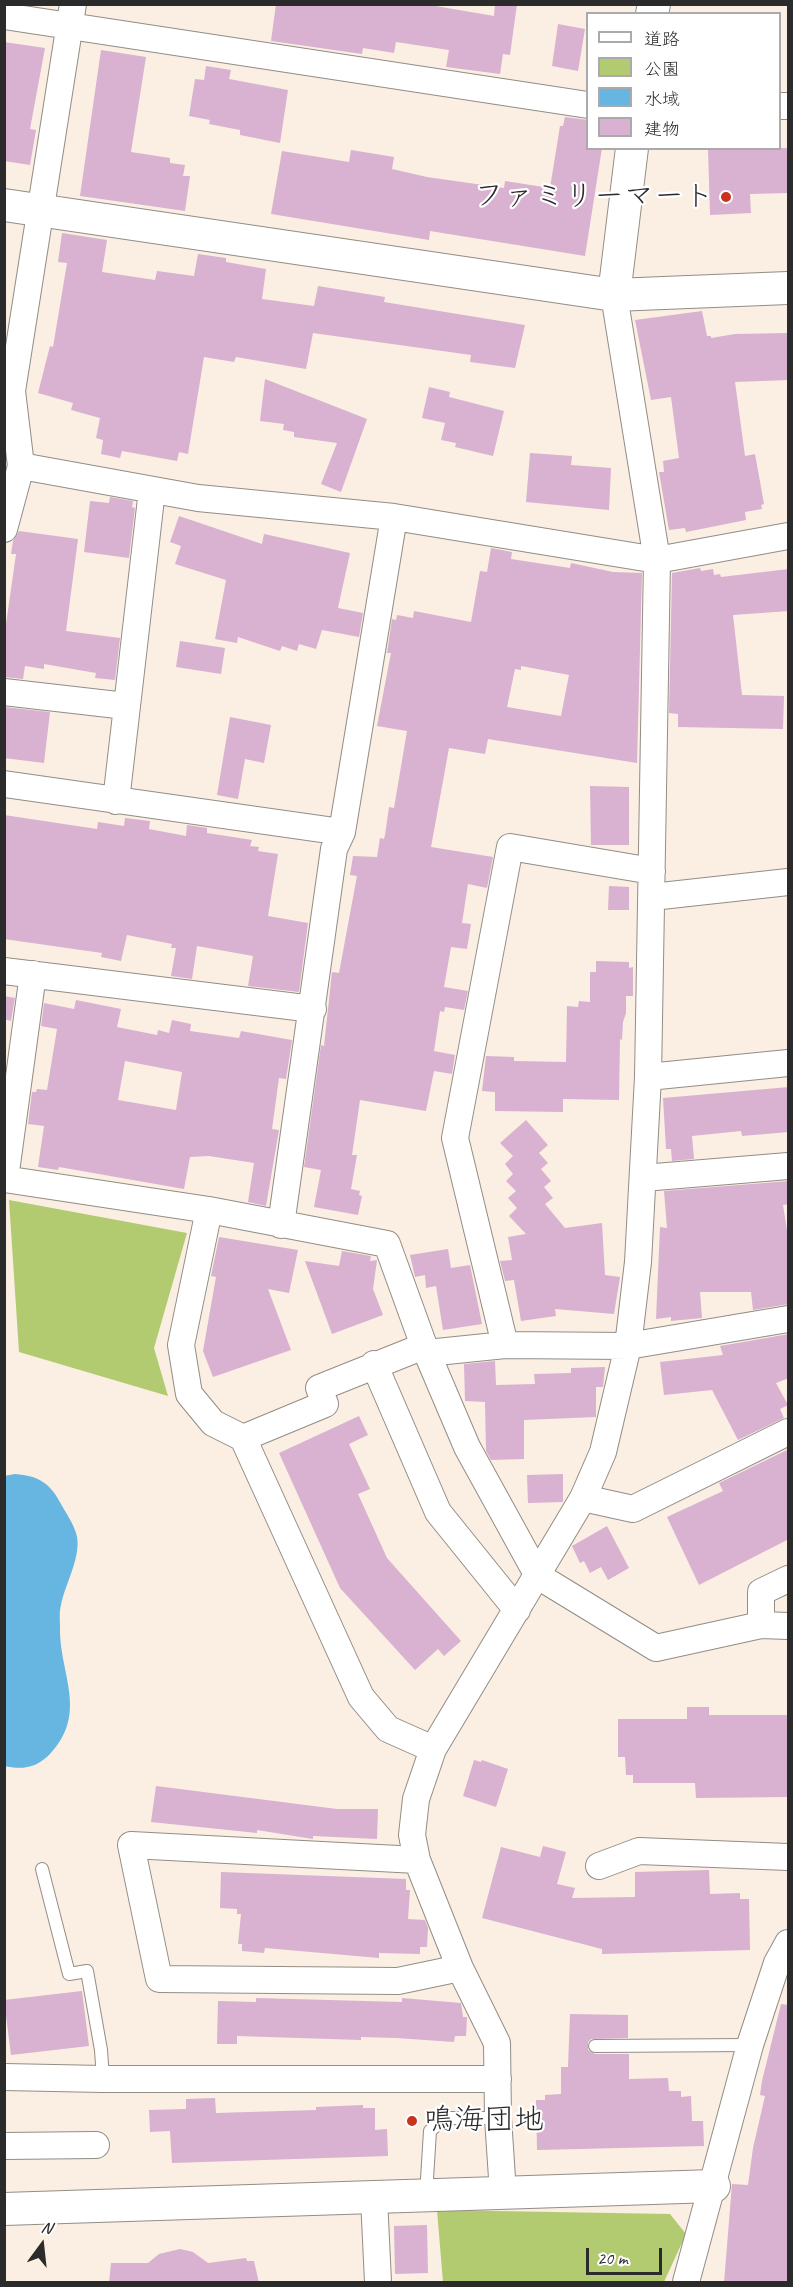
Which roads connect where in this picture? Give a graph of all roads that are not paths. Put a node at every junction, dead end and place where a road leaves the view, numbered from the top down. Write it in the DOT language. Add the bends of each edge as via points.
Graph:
graph roads {
  1 [pos="71,15"];
  2 [pos="4,16"];
  3 [pos="586,105"];
  4 [pos="632,150"];
  5 [pos="4,205"];
  6 [pos="41,211"];
  7 [pos="789,288"];
  8 [pos="614,295"];
  9 [pos="8,391"];
  10 [pos="21,466"];
  11 [pos="152,490"];
  12 [pos="394,517"];
  13 [pos="4,530"];
  14 [pos="789,536"];
  15 [pos="657,560"];
  16 [pos="4,692"];
  17 [pos="126,706"];
  18 [pos="4,784"];
  19 [pos="116,801"];
  20 [pos="342,831"];
  21 [pos="652,871"];
  22 [pos="789,882"];
  23 [pos="652,897"];
  24 [pos="4,971"];
  25 [pos="33,974"];
  26 [pos="313,1009"];
  27 [pos="789,1063"];
  28 [pos="648,1077"];
  29 [pos="789,1166"];
  30 [pos="643,1178"];
  31 [pos="5,1179"];
  32 [pos="209,1210"];
  33 [pos="281,1225"];
  34 [pos="789,1319"];
  35 [pos="505,1345"];
  36 [pos="628,1346"];
  37 [pos="426,1349"];
  38 [pos="374,1364"];
  39 [pos="789,1432"];
  40 [pos="243,1438"];
  41 [pos="583,1498"];
  42 [pos="537,1576"];
  43 [pos="789,1578"];
  44 [pos="517,1610"];
  45 [pos="761,1625"];
  46 [pos="789,1626"];
  47 [pos="433,1749"];
  48 [pos="789,1857"];
  49 [pos="417,1860"];
  50 [pos="599,1866"];
  51 [pos="42,1869"];
  52 [pos="789,1943"];
  53 [pos="460,1968"];
  54 [pos="750,2045"];
  55 [pos="595,2046"];
  56 [pos="4,2077"];
  57 [pos="103,2079"];
  58 [pos="498,2079"];
  59 [pos="498,2118"];
  60 [pos="96,2145"];
  61 [pos="4,2146"];
  62 [pos="714,2186"];
  63 [pos="503,2193"];
  64 [pos="426,2196"];
  65 [pos="374,2198"];
  66 [pos="4,2209"];
  67 [pos="378,2283"];
  68 [pos="686,2283"];
  1 -- 2 [label="street"];
  1 -- 3 [label="street"];
  1 -- 6 [label="street"];
  4 -- 8 [label="street"];
  5 -- 6 [label="street"];
  6 -- 8 [label="street"];
  6 -- 9 [label="street"];
  7 -- 8 [label="street"];
  8 -- 15 [label="street"];
  9 -- 10 [label="street"];
  10 -- 11 [label="street"];
  10 -- 13 [label="street"];
  11 -- 12 [label="street"];
  11 -- 17 [label="street"];
  12 -- 15 [label="street"];
  12 -- 20 [label="street"];
  14 -- 15 [label="street"];
  15 -- 21 [label="street"];
  16 -- 17 [label="street"];
  17 -- 19 [label="street"];
  18 -- 19 [label="street"];
  19 -- 20 [label="street"];
  20 -- 26 [label="street" via="334,849"];
  21 -- 23 [label="street"];
  21 -- 35 [label="street" via="510,847 455,1138"];
  22 -- 23 [label="street"];
  23 -- 28 [label="street"];
  24 -- 25 [label="street"];
  25 -- 26 [label="street"];
  25 -- 31 [label="street"];
  26 -- 33 [label="street"];
  27 -- 28 [label="street"];
  28 -- 30 [label="street"];
  29 -- 30 [label="street"];
  30 -- 36 [label="street"];
  31 -- 32 [label="street"];
  32 -- 33 [label="street"];
  32 -- 40 [label="street" via="182,1345 189,1394 213,1423"];
  33 -- 37 [label="street" via="387,1244"];
  34 -- 36 [label="street"];
  35 -- 36 [label="street"];
  35 -- 37 [label="street"];
  36 -- 41 [label="street" via="603,1452"];
  37 -- 38 [label="street"];
  37 -- 42 [label="street" via="467,1448"];
  38 -- 40 [label="street" via="319,1388 325,1404"];
  38 -- 44 [label="street" via="438,1512"];
  39 -- 41 [label="street" via="633,1509"];
  40 -- 47 [label="street" via="361,1697 388,1729"];
  41 -- 42 [label="street"];
  42 -- 44 [label="street"];
  42 -- 45 [label="street" via="656,1648"];
  43 -- 45 [label="street" via="761,1592"];
  44 -- 47 [label="street"];
  45 -- 46 [label="street"];
  47 -- 49 [label="street" via="416,1799 412,1835"];
  48 -- 50 [label="street" via="639,1851"];
  49 -- 53 [label="street"];
  49 -- 53 [label="street" via="131,1845 159,1979 398,1981"];
  51 -- 57 [label="lane" via="69,1974 87,1971"];
  52 -- 54 [label="street" via="777,1963"];
  53 -- 58 [label="street" via="497,2043"];
  54 -- 55 [label="lane"];
  54 -- 62 [label="street"];
  56 -- 57 [label="street"];
  57 -- 58 [label="street"];
  58 -- 59 [label="street"];
  59 -- 63 [label="street"];
  59 -- 64 [label="lane" via="444,2118 430,2131"];
  60 -- 61 [label="street"];
  62 -- 63 [label="street"];
  62 -- 68 [label="street"];
  63 -- 64 [label="street"];
  64 -- 65 [label="street"];
  65 -- 66 [label="street"];
  65 -- 67 [label="street"];
}
